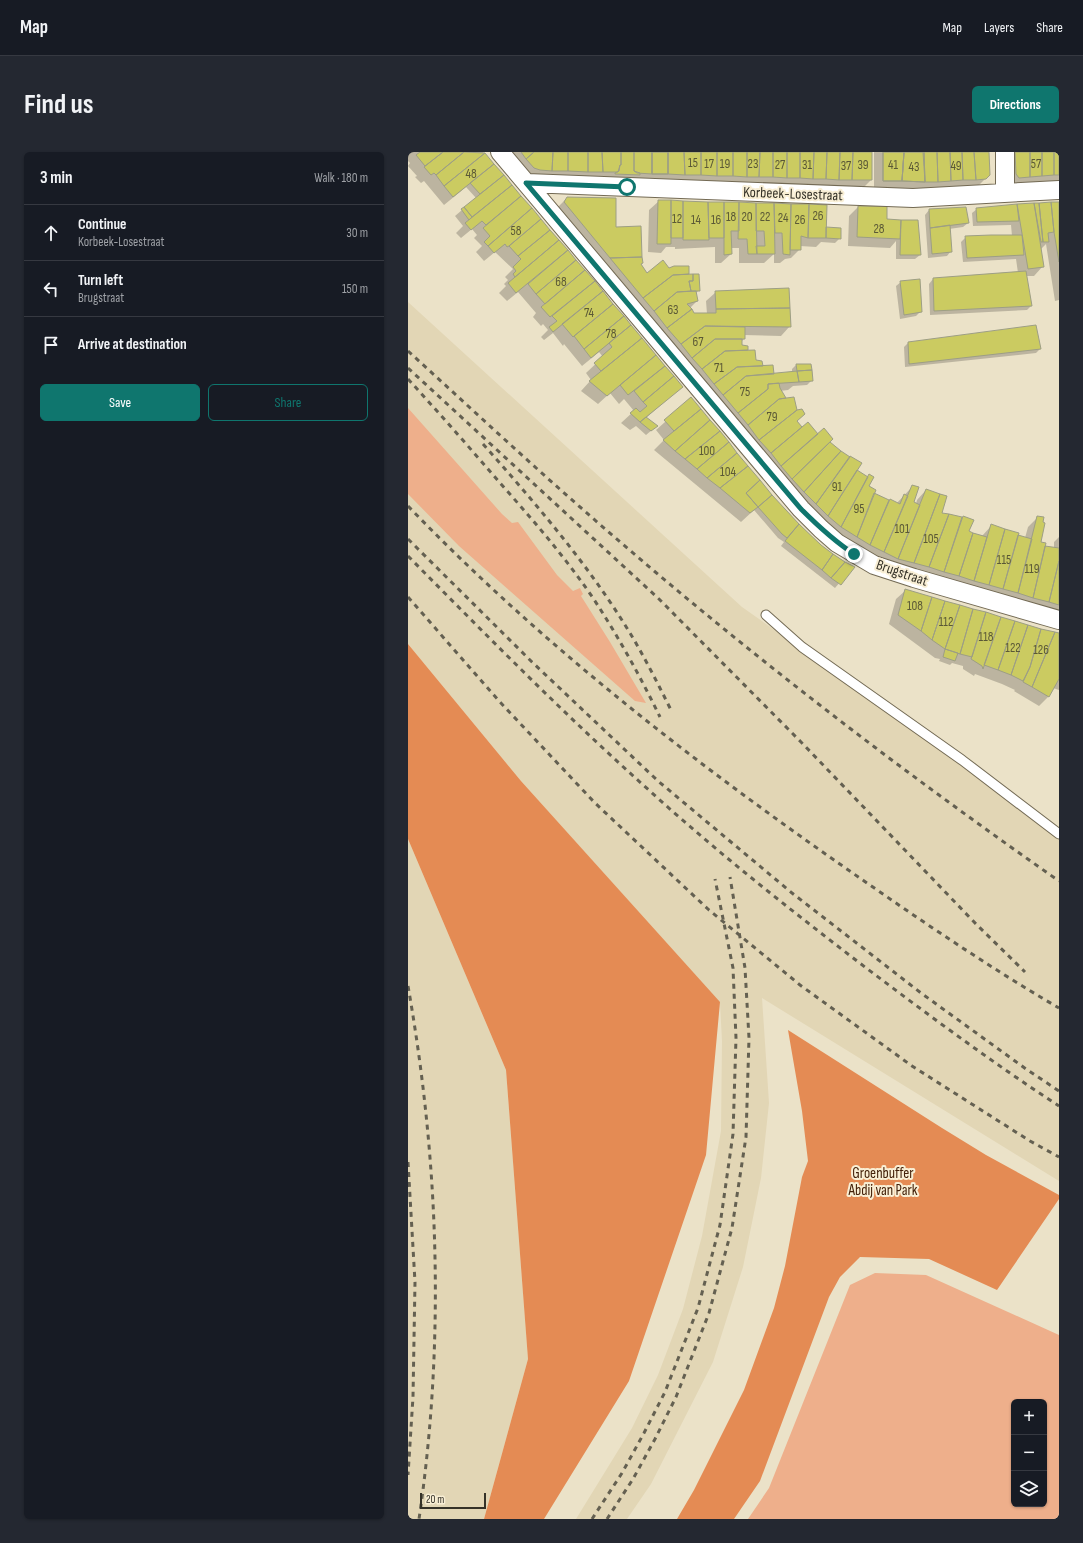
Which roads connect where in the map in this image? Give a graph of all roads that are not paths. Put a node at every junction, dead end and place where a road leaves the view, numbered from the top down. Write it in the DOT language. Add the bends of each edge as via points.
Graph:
graph roads {
  1 [pos="500,152"];
  2 [pos="1005,152"];
  3 [pos="526,183"];
  4 [pos="1059,190"];
  5 [pos="1006,193"];
  6 [pos="766,616"];
  7 [pos="1059,620"];
  8 [pos="1059,834"];
  1 -- 3 [label="street, Brugstraat"];
  2 -- 5 [label="street"];
  3 -- 5 [label="street, Korbeek-Losestraat" via="627,181 913,198"];
  3 -- 7 [label="street, Brugstraat" via="801,509 837,543 874,565"];
  4 -- 5 [label="street, Korbeek-Losestraat"];
  6 -- 8 [label="lane" via="802,647 962,760"];
}
